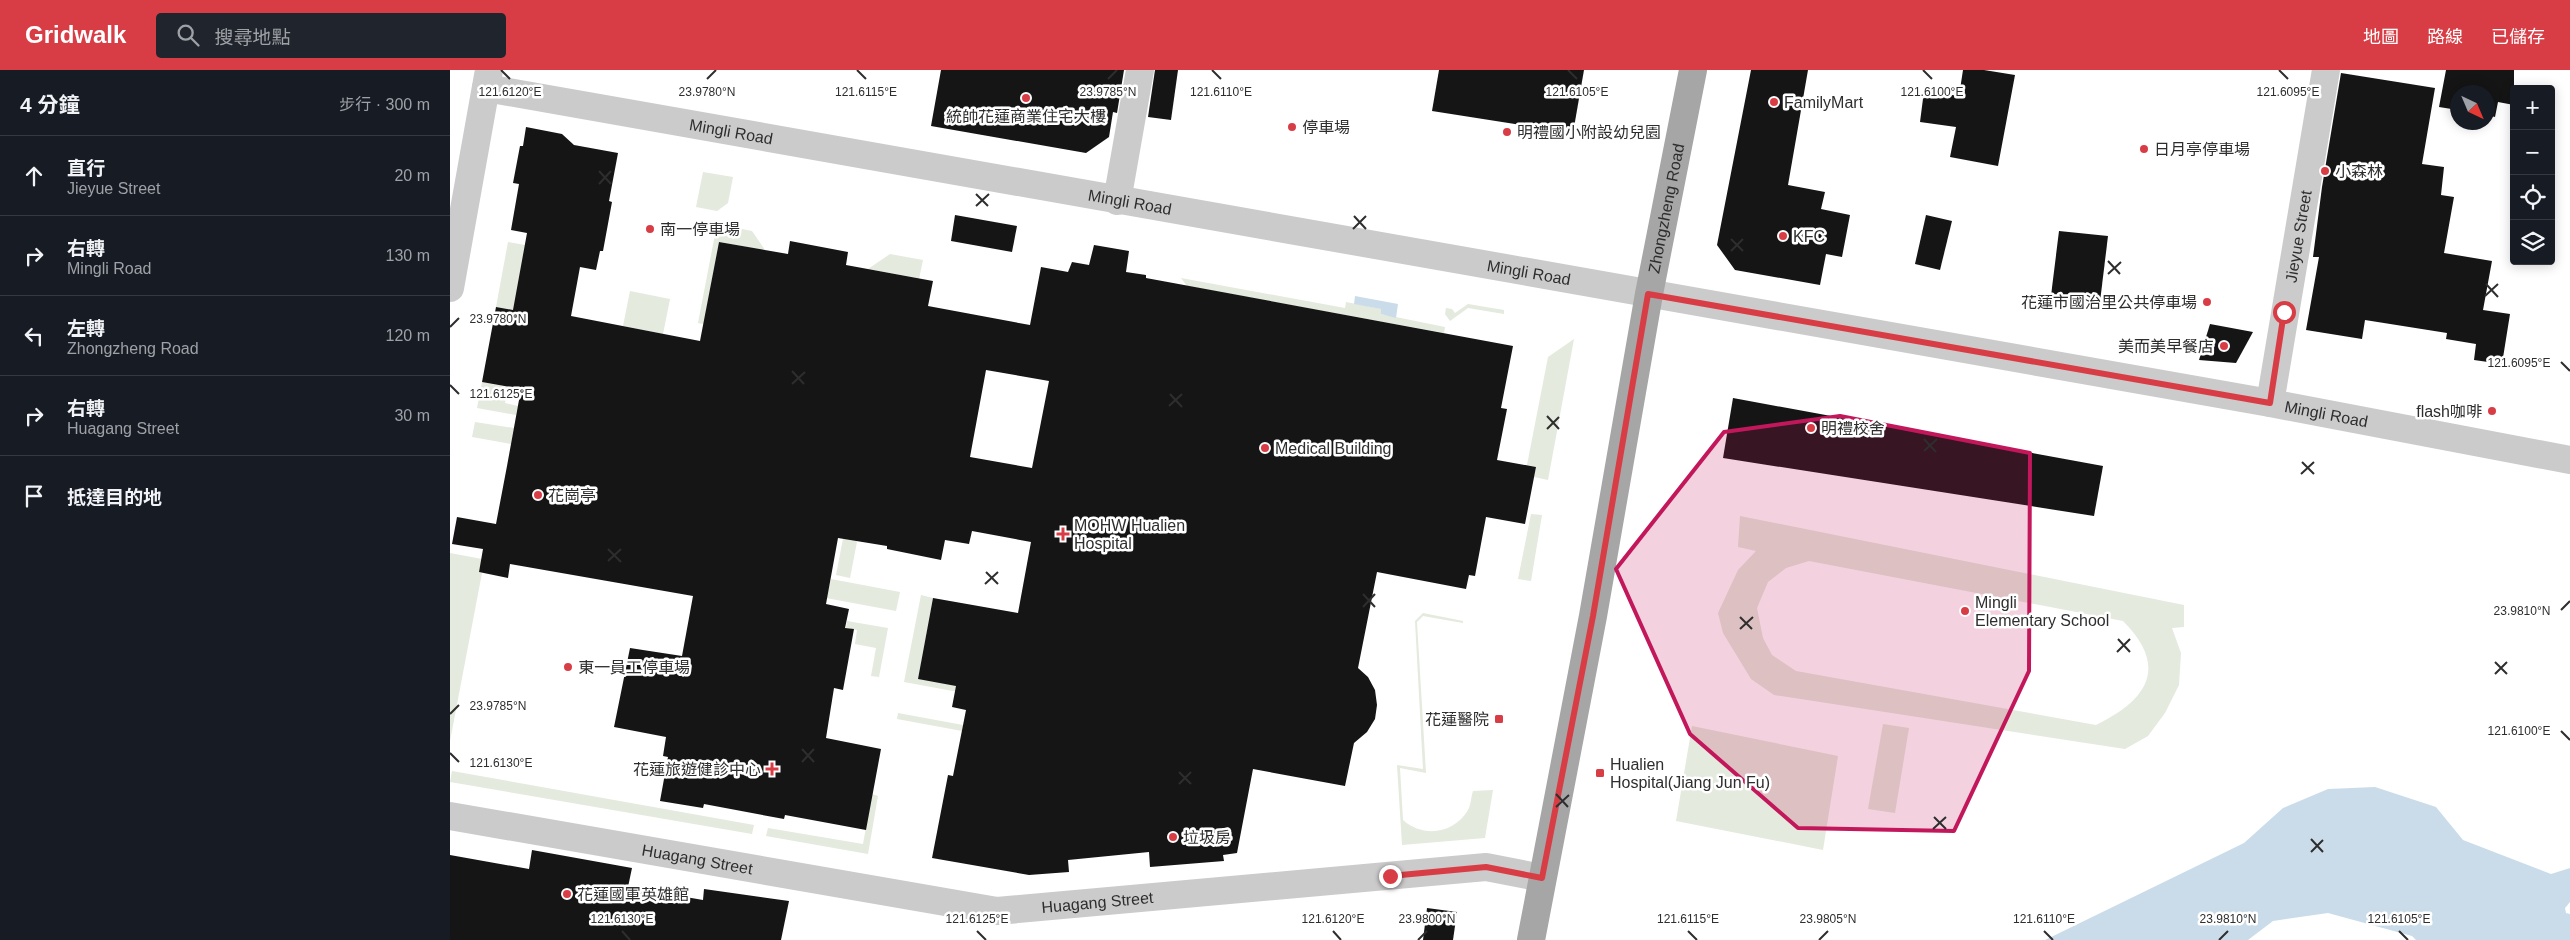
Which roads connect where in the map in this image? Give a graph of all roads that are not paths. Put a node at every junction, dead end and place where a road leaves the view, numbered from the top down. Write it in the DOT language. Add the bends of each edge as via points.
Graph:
graph roads {
  1 [pos="1140,70"];
  2 [pos="1693,70"];
  3 [pos="2326,70"];
  4 [pos="484,76"];
  5 [pos="1117,200"];
  6 [pos="450,288"];
  7 [pos="1648,294"];
  8 [pos="2270,403"];
  9 [pos="2570,460"];
  10 [pos="450,816"];
  11 [pos="1542,878"];
  12 [pos="1530,940"];
  1 -- 5 [label="street"];
  2 -- 7 [label="main road, Zhongzheng Road"];
  3 -- 8 [label="street, Jieyue Street"];
  4 -- 5 [label="street, Mingli Road"];
  4 -- 6 [label="street"];
  5 -- 7 [label="street, Mingli Road"];
  7 -- 8 [label="street, Mingli Road"];
  7 -- 11 [label="main road, Zhongzheng Road" via="1593,616"];
  8 -- 9 [label="street, Mingli Road"];
  10 -- 11 [label="street, Huagang Street" via="997,911 1486,867"];
  11 -- 12 [label="main road, Zhongzheng Road"];
}
